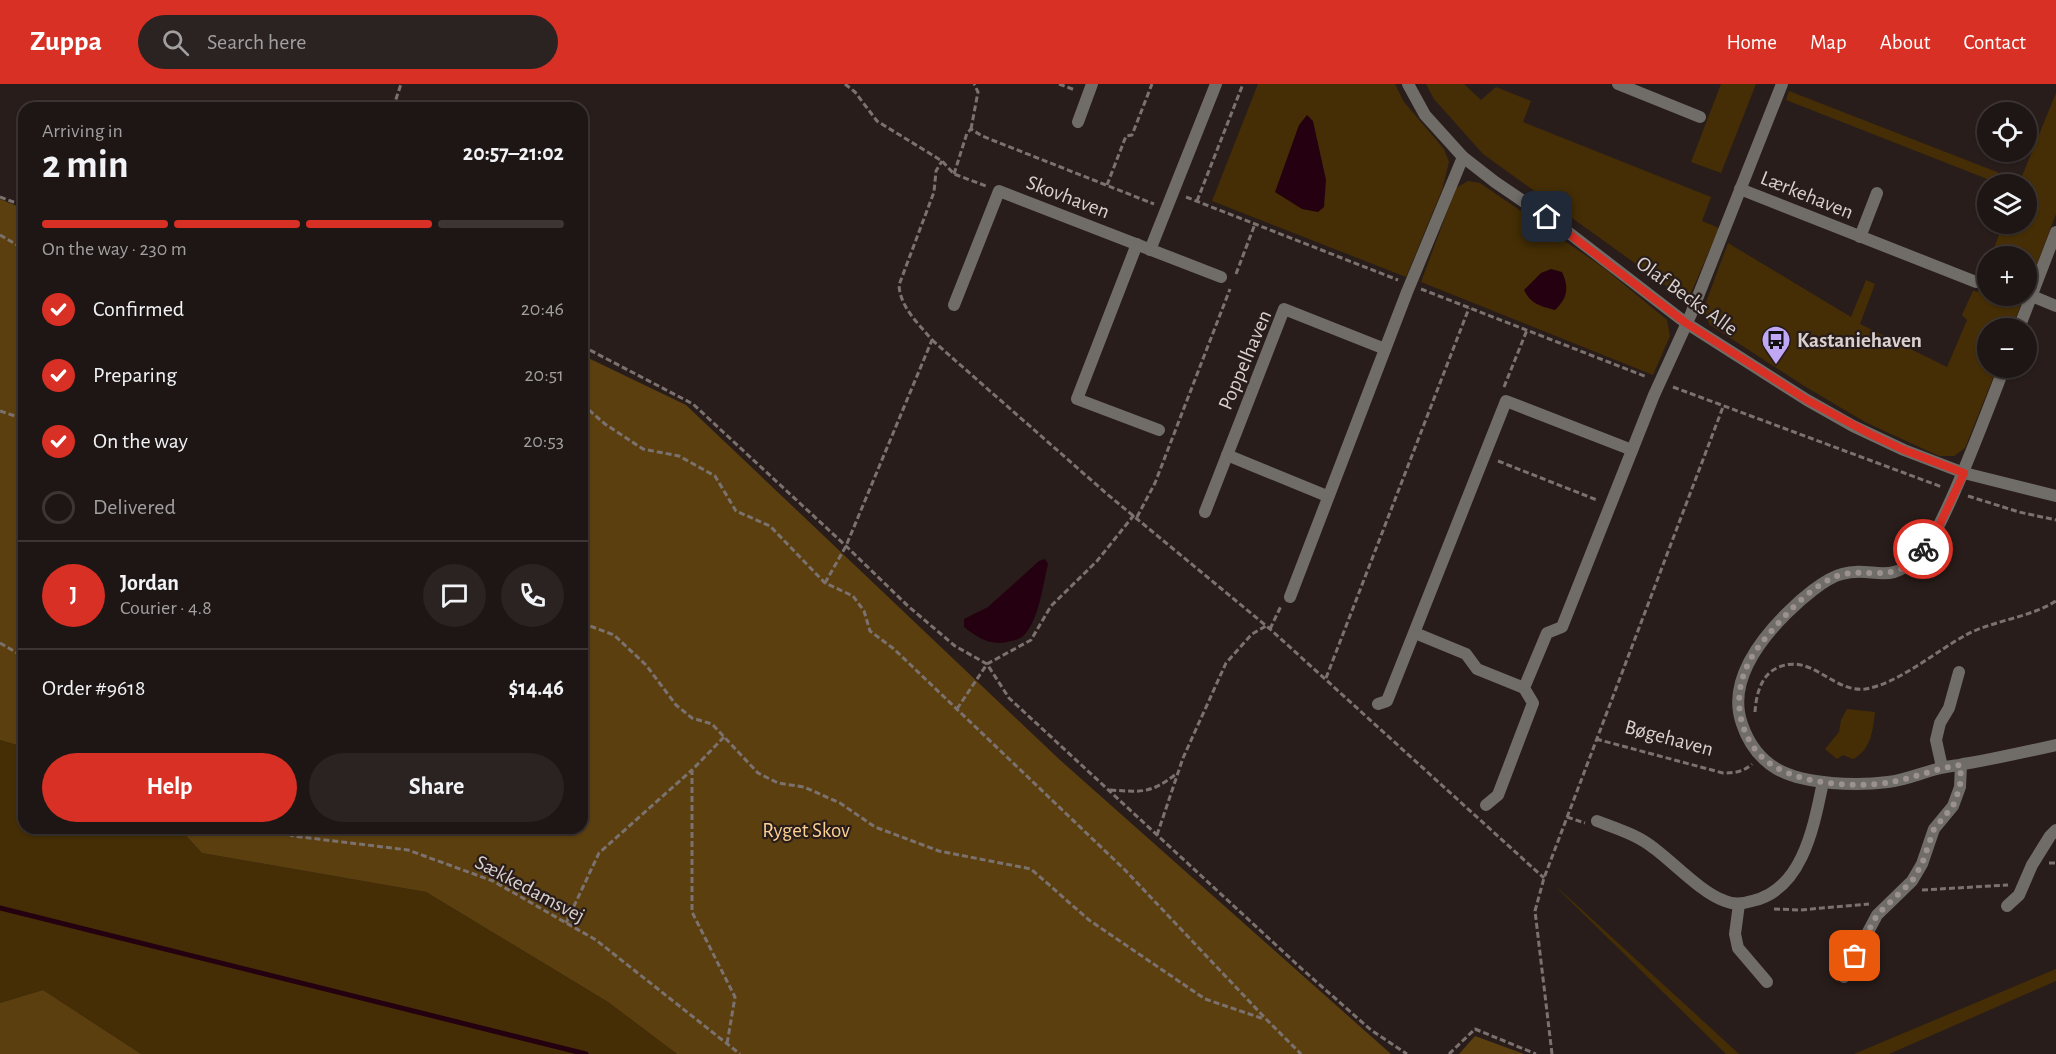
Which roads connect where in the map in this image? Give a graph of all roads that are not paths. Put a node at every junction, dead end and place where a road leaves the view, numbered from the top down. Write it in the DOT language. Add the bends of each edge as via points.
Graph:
graph roads {
  1 [pos="1092,84"];
  2 [pos="1216,84"];
  3 [pos="1408,84"];
  4 [pos="1618,84"];
  5 [pos="1782,84"];
  6 [pos="1700,117"];
  7 [pos="1078,122"];
  8 [pos="1463,157"];
  9 [pos="1740,189"];
  10 [pos="1877,194"];
  11 [pos="2056,232"];
  12 [pos="1860,237"];
  13 [pos="1137,244"];
  14 [pos="1150,250"];
  15 [pos="1228,277"];
  16 [pos="1976,282"];
  17 [pos="2037,283"];
  18 [pos="2037,298"];
  19 [pos="954,305"];
  20 [pos="2056,306"];
  21 [pos="1686,323"];
  22 [pos="1385,349"];
  23 [pos="2000,378"];
  24 [pos="1159,430"];
  25 [pos="1632,450"];
  26 [pos="1227,455"];
  27 [pos="1964,473"];
  28 [pos="1327,496"];
  29 [pos="2056,496"];
  30 [pos="1205,512"];
  31 [pos="1290,597"];
  32 [pos="1414,633"];
  33 [pos="1959,672"];
  34 [pos="1524,688"];
  35 [pos="1378,704"];
  36 [pos="2056,745"];
  37 [pos="1961,765"];
  38 [pos="1942,767"];
  39 [pos="1823,782"];
  40 [pos="1486,805"];
  41 [pos="1597,821"];
  42 [pos="2056,830"];
  43 [pos="1739,904"];
  44 [pos="2007,906"];
  45 [pos="1844,977"];
  46 [pos="1767,982"];
  1 -- 7 [label="street"];
  2 -- 14 [label="street"];
  3 -- 8 [label="street, Olaf Becks Alle" via="1425,114"];
  4 -- 6 [label="street"];
  5 -- 9 [label="street, Lærkehaven"];
  8 -- 21 [label="street, Olaf Becks Alle"];
  8 -- 22 [label="street"];
  9 -- 12 [label="street, Lærkehaven"];
  9 -- 21 [label="street, Lærkehaven"];
  10 -- 12 [label="street, Lærkehaven"];
  11 -- 17 [label="street"];
  12 -- 16 [label="street, Lærkehaven"];
  13 -- 14 [label="street, Skovhaven"];
  13 -- 19 [label="street, Skovhaven" via="999,191"];
  13 -- 24 [label="street" via="1077,399"];
  14 -- 15 [label="street, Skovhaven"];
  18 -- 20 [label="street"];
  21 -- 25 [label="street"];
  21 -- 27 [label="street, Olaf Becks Alle" via="1853,426"];
  22 -- 26 [label="street, Poppelhaven" via="1284,309"];
  22 -- 28 [label="street"];
  23 -- 27 [label="street, Bøgehaven"];
  25 -- 32 [label="street" via="1506,401"];
  25 -- 34 [label="street" via="1562,627 1547,633"];
  26 -- 28 [label="street"];
  26 -- 30 [label="street, Poppelhaven"];
  27 -- 29 [label="street, Olaf Becks Alle"];
  27 -- 39 [label="street, Bøgehaven" via="1939,526 1920,555 1896,572 1842,574 1825,582 1788,612 1755,652 1743,675 1738,698 1748,740 1761,757 1778,769"];
  28 -- 31 [label="street"];
  32 -- 34 [label="street" via="1466,654 1478,669"];
  32 -- 35 [label="street" via="1387,701"];
  33 -- 38 [label="street" via="1936,740"];
  34 -- 40 [label="street" via="1533,703 1498,795"];
  36 -- 37 [label="street, Bøgehaven"];
  37 -- 38 [label="street, Bøgehaven"];
  37 -- 45 [label="street" via="1960,787 1953,806 1934,829 1922,864 1912,881 1877,915"];
  38 -- 39 [label="street, Bøgehaven" via="1891,782"];
  39 -- 43 [label="street" via="1813,828 1798,864 1782,885 1763,899"];
  41 -- 43 [label="street" via="1632,834 1697,884 1724,901"];
  42 -- 44 [label="street" via="2019,894"];
  43 -- 46 [label="street" via="1735,934 1738,948"];
}
